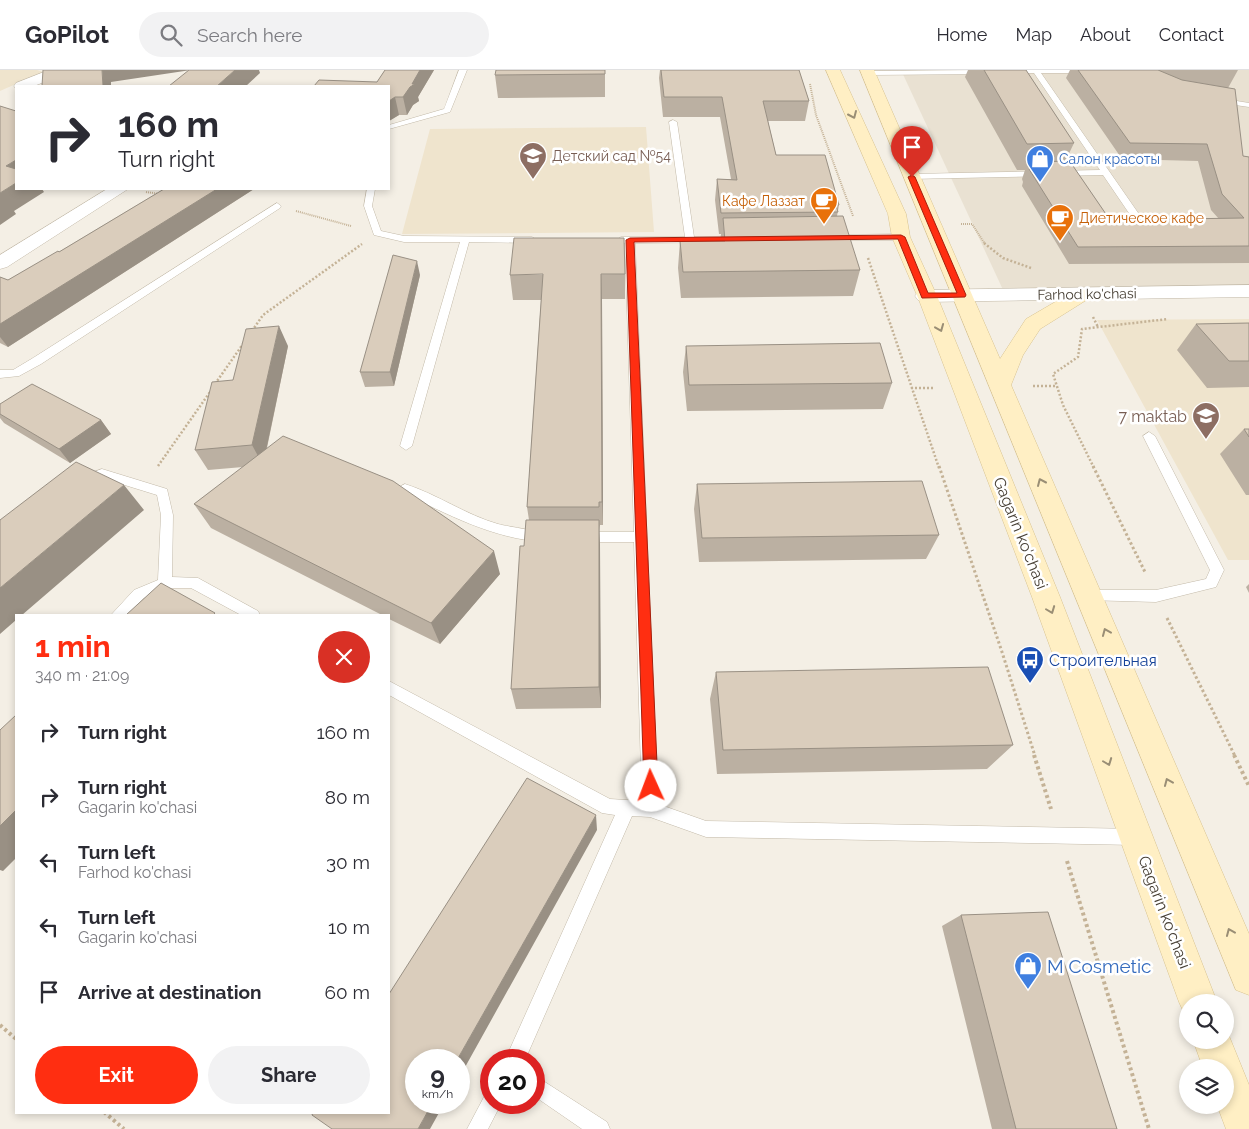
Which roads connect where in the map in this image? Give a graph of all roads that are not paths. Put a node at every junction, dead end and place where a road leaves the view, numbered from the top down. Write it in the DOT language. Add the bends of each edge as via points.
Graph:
graph roads {
  1 [pos="62,70"];
  2 [pos="463,70"];
  3 [pos="833,70"];
  4 [pos="1036,70"];
  5 [pos="1098,71"];
  6 [pos="868,72"];
  7 [pos="25,85"];
  8 [pos="1210,98"];
  9 [pos="1249,105"];
  10 [pos="673,122"];
  11 [pos="390,126"];
  12 [pos="1106,172"];
  13 [pos="912,177"];
  14 [pos="117,190"];
  15 [pos="371,190"];
  16 [pos="277,206"];
  17 [pos="1138,220"];
  18 [pos="901,237"];
  19 [pos="823,238"];
  20 [pos="690,239"];
  21 [pos="747,239"];
  22 [pos="465,240"];
  23 [pos="542,240"];
  24 [pos="610,240"];
  25 [pos="630,240"];
  26 [pos="0,264"];
  27 [pos="1249,290"];
  28 [pos="962,295"];
  29 [pos="1081,295"];
  30 [pos="924,296"];
  31 [pos="0,374"];
  32 [pos="999,387"];
  33 [pos="1149,436"];
  34 [pos="406,446"];
  35 [pos="72,485"];
  36 [pos="405,489"];
  37 [pos="554,537"];
  38 [pos="573,537"];
  39 [pos="642,537"];
  40 [pos="165,583"];
  41 [pos="1091,596"];
  42 [pos="119,614"];
  43 [pos="251,614"];
  44 [pos="390,689"];
  45 [pos="627,808"];
  46 [pos="650,809"];
  47 [pos="1136,837"];
  48 [pos="1247,966"];
  49 [pos="1195,994"];
  50 [pos="520,1049"];
  51 [pos="545,1092"];
  52 [pos="1234,1098"];
  53 [pos="485,1114"];
  54 [pos="477,1129"];
  55 [pos="600,1129"];
  56 [pos="1246,1129"];
  1 -- 7 [label="street"];
  2 -- 11 [label="lane" via="447,110"];
  3 -- 18 [label="main road, Gagarin ko'chasi, one-way" via="897,214"];
  4 -- 5 [label="lane"];
  4 -- 6 [label="lane"];
  4 -- 12 [label="lane"];
  6 -- 13 [label="main road"];
  8 -- 9 [label="lane"];
  10 -- 20 [label="lane"];
  12 -- 13 [label="lane"];
  12 -- 17 [label="lane"];
  13 -- 28 [label="main road"];
  14 -- 26 [label="street"];
  15 -- 22 [label="lane" via="368,206 376,233 404,239"];
  16 -- 31 [label="lane" via="38,361 15,373"];
  18 -- 19 [label="lane"];
  18 -- 30 [label="main road, Gagarin ko'chasi"];
  20 -- 21 [label="lane"];
  20 -- 25 [label="lane"];
  22 -- 23 [label="lane"];
  22 -- 34 [label="lane"];
  24 -- 25 [label="lane"];
  25 -- 39 [label="lane"];
  27 -- 29 [label="street, Farhod ko'chasi"];
  28 -- 29 [label="street, Farhod ko'chasi"];
  28 -- 30 [label="street, Farhod ko'chasi"];
  28 -- 32 [label="main road"];
  29 -- 32 [label="main road" via="1033,324 1012,355"];
  30 -- 47 [label="main road, Gagarin ko'chasi, one-way" via="929,301 1046,597"];
  41 -- 32 [label="main road, one-way"];
  33 -- 41 [label="lane" via="1217,570 1211,584 1156,596"];
  35 -- 40 [label="lane" via="102,473 163,492 167,515"];
  36 -- 37 [label="lane" via="498,530 524,537"];
  38 -- 39 [label="lane"];
  39 -- 46 [label="lane"];
  40 -- 42 [label="lane" via="139,594"];
  40 -- 43 [label="lane" via="193,582"];
  48 -- 41 [label="main road, one-way"];
  44 -- 45 [label="lane" via="608,807"];
  45 -- 46 [label="lane"];
  45 -- 50 [label="lane"];
  46 -- 47 [label="lane" via="706,829"];
  47 -- 49 [label="main road, Gagarin ko'chasi"];
  51 -- 55 [label="lane"];
  52 -- 56 [label="main road"];
  53 -- 54 [label="lane"];
}
